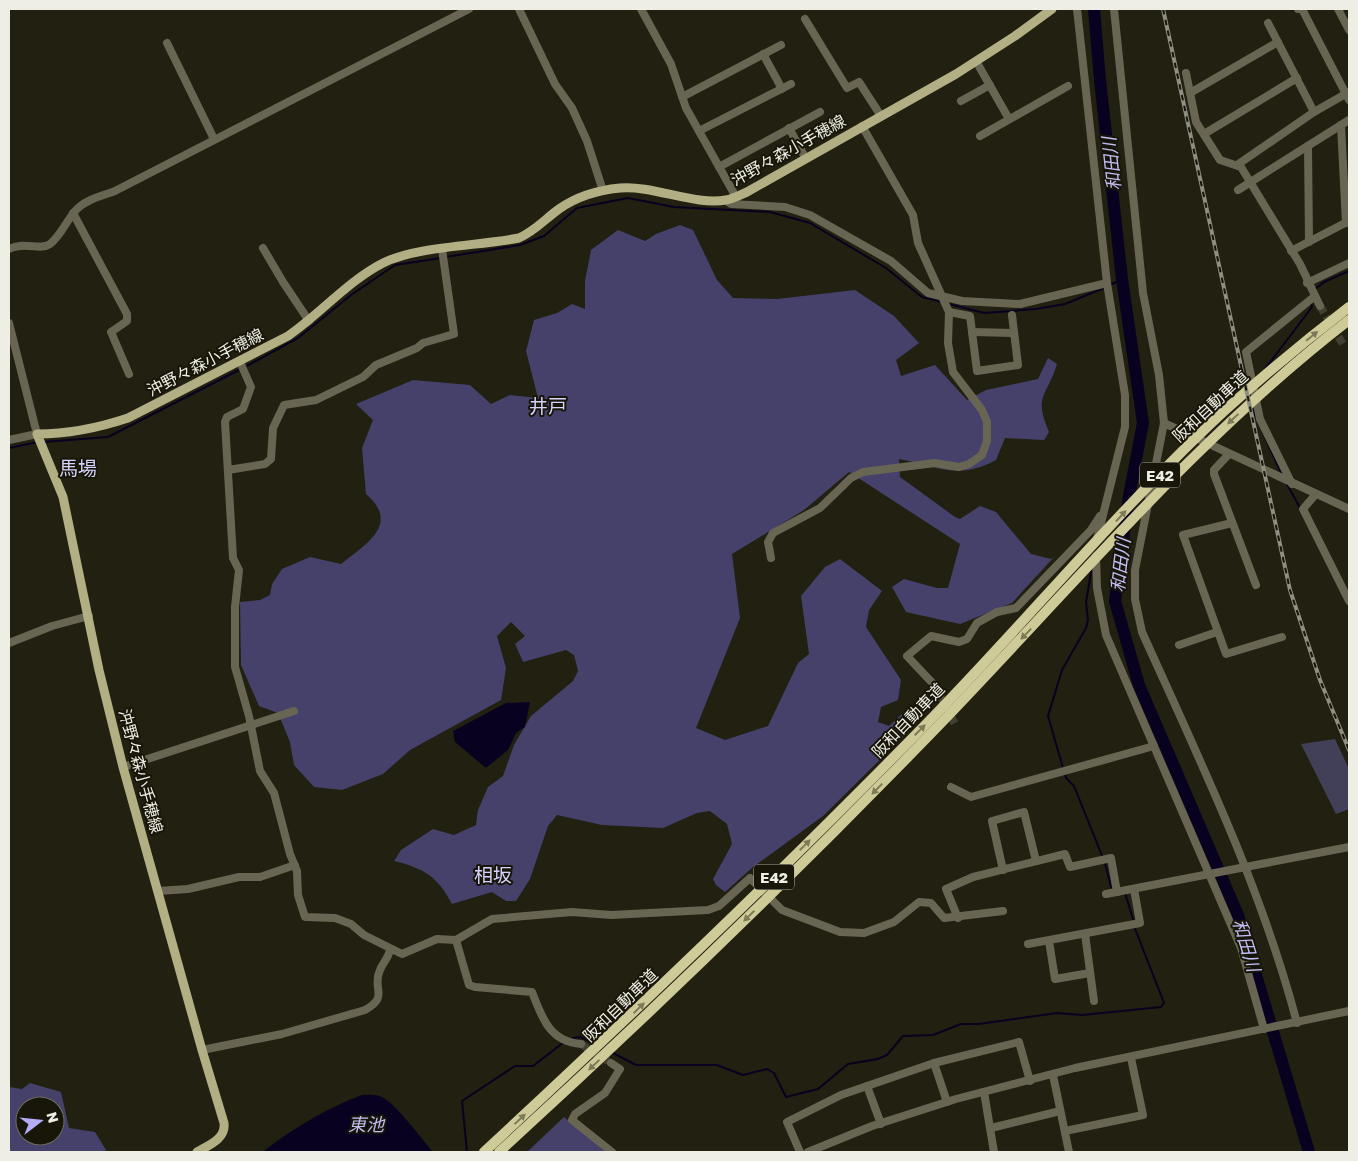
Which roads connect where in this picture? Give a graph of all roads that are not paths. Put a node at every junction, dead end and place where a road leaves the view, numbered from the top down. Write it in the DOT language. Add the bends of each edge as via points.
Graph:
graph roads {
  1 [pos="469,9"];
  2 [pos="518,9"];
  3 [pos="640,9"];
  4 [pos="1052,9"];
  5 [pos="1077,9"];
  6 [pos="1114,9"];
  7 [pos="1298,9"];
  8 [pos="1338,9"];
  9 [pos="806,19"];
  10 [pos="1268,23"];
  11 [pos="1349,30"];
  12 [pos="1278,42"];
  13 [pos="167,43"];
  14 [pos="781,45"];
  15 [pos="763,54"];
  16 [pos="976,61"];
  17 [pos="1186,73"];
  18 [pos="1297,78"];
  19 [pos="791,84"];
  20 [pos="990,85"];
  21 [pos="1068,86"];
  22 [pos="782,89"];
  23 [pos="1190,93"];
  24 [pos="1348,95"];
  25 [pos="682,97"];
  26 [pos="961,101"];
  27 [pos="820,112"];
  28 [pos="1314,112"];
  29 [pos="881,116"];
  30 [pos="1009,119"];
  31 [pos="1349,120"];
  32 [pos="1341,125"];
  33 [pos="862,126"];
  34 [pos="789,128"];
  35 [pos="699,131"];
  36 [pos="1204,134"];
  37 [pos="980,136"];
  38 [pos="214,139"];
  39 [pos="1308,146"];
  40 [pos="806,159"];
  41 [pos="1237,165"];
  42 [pos="719,166"];
  43 [pos="1251,182"];
  44 [pos="1238,190"];
  45 [pos="603,191"];
  46 [pos="736,197"];
  47 [pos="726,200"];
  48 [pos="73,213"];
  49 [pos="1348,222"];
  50 [pos="1309,242"];
  51 [pos="264,248"];
  52 [pos="9,249"];
  53 [pos="442,249"];
  54 [pos="1291,251"];
  55 [pos="1349,263"];
  56 [pos="1308,282"];
  57 [pos="1107,283"];
  58 [pos="1315,296"];
  59 [pos="944,297"];
  60 [pos="1320,306"];
  61 [pos="1349,307"];
  62 [pos="949,312"];
  63 [pos="1012,316"];
  64 [pos="1349,320"];
  65 [pos="309,321"];
  66 [pos="9,323"];
  67 [pos="972,332"];
  68 [pos="1014,333"];
  69 [pos="240,362"];
  70 [pos="129,374"];
  71 [pos="1164,423"];
  72 [pos="37,434"];
  73 [pos="9,440"];
  74 [pos="1229,454"];
  75 [pos="228,470"];
  76 [pos="1292,484"];
  77 [pos="1316,494"];
  78 [pos="1349,509"];
  79 [pos="1102,513"];
  80 [pos="1232,523"];
  81 [pos="771,558"];
  82 [pos="1256,585"];
  83 [pos="1349,601"];
  84 [pos="89,616"];
  85 [pos="1218,632"];
  86 [pos="1282,637"];
  87 [pos="9,643"];
  88 [pos="1179,645"];
  89 [pos="940,695"];
  90 [pos="294,711"];
  91 [pos="251,726"];
  92 [pos="1154,746"];
  93 [pos="123,767"];
  94 [pos="951,787"];
  95 [pos="1349,846"];
  96 [pos="1036,861"];
  97 [pos="295,865"];
  98 [pos="1245,868"];
  99 [pos="1003,870"];
  100 [pos="1211,875"];
  101 [pos="1134,889"];
  102 [pos="158,891"];
  103 [pos="1117,892"];
  104 [pos="1106,894"];
  105 [pos="1003,911"];
  106 [pos="958,918"];
  107 [pos="1085,934"];
  108 [pos="456,940"];
  109 [pos="1049,941"];
  110 [pos="1028,944"];
  111 [pos="390,949"];
  112 [pos="1090,973"];
  113 [pos="1094,1001"];
  114 [pos="1349,1011"];
  115 [pos="1297,1023"];
  116 [pos="1266,1029"];
  117 [pos="582,1044"];
  118 [pos="202,1050"];
  119 [pos="1130,1058"];
  120 [pos="612,1063"];
  121 [pos="934,1063"];
  122 [pos="1053,1075"];
  123 [pos="1030,1081"];
  124 [pos="868,1086"];
  125 [pos="984,1092"];
  126 [pos="947,1102"];
  127 [pos="1060,1110"];
  128 [pos="881,1124"];
  129 [pos="991,1128"];
  130 [pos="1065,1131"];
  131 [pos="197,1152"];
  132 [pos="484,1152"];
  133 [pos="499,1152"];
  134 [pos="612,1152"];
  135 [pos="800,1152"];
  136 [pos="808,1152"];
  137 [pos="994,1152"];
  138 [pos="1069,1152"];
  1 -- 38 [label="street"];
  2 -- 45 [label="street" via="554,84 580,125"];
  3 -- 25 [label="street" via="671,64"];
  4 -- 16 [label="main road, 沖野々森小手穂線"];
  5 -- 57 [label="street"];
  6 -- 71 [label="street" via="1143,293 1159,375"];
  7 -- 24 [label="street" via="1302,10"];
  8 -- 11 [label="street"];
  9 -- 29 [label="street" via="847,88 860,82"];
  10 -- 12 [label="street"];
  12 -- 18 [label="street"];
  12 -- 23 [label="street"];
  13 -- 38 [label="street"];
  14 -- 15 [label="street"];
  15 -- 22 [label="street"];
  15 -- 25 [label="street"];
  16 -- 20 [label="street"];
  16 -- 29 [label="main road, 沖野々森小手穂線"];
  17 -- 23 [label="street"];
  18 -- 28 [label="street"];
  18 -- 36 [label="street"];
  19 -- 22 [label="street"];
  20 -- 26 [label="street"];
  20 -- 30 [label="street"];
  21 -- 30 [label="street"];
  22 -- 35 [label="street"];
  23 -- 36 [label="street" via="1196,122"];
  24 -- 28 [label="street"];
  25 -- 35 [label="street"];
  27 -- 34 [label="street"];
  28 -- 41 [label="street"];
  29 -- 33 [label="main road, 沖野々森小手穂線"];
  30 -- 37 [label="street"];
  31 -- 32 [label="street"];
  32 -- 39 [label="street"];
  32 -- 49 [label="street"];
  33 -- 40 [label="main road, 沖野々森小手穂線"];
  33 -- 59 [label="street" via="913,215 918,243"];
  34 -- 40 [label="street"];
  34 -- 42 [label="street"];
  35 -- 42 [label="street"];
  36 -- 41 [label="street" via="1220,160"];
  38 -- 48 [label="street" via="116,191 88,201"];
  39 -- 43 [label="street"];
  39 -- 50 [label="street"];
  40 -- 46 [label="main road, 沖野々森小手穂線"];
  41 -- 43 [label="street"];
  42 -- 46 [label="street"];
  43 -- 44 [label="street"];
  43 -- 54 [label="street"];
  45 -- 47 [label="main road, 沖野々森小手穂線" via="638,189 712,201"];
  45 -- 53 [label="main road, 沖野々森小手穂線" via="572,201 519,238"];
  46 -- 47 [label="main road, 沖野々森小手穂線"];
  47 -- 59 [label="street" via="731,204 785,207 810,215 891,261 928,292"];
  48 -- 52 [label="street" via="51,243 42,247 25,244"];
  48 -- 70 [label="street" via="127,314 127,321 111,332"];
  49 -- 50 [label="street"];
  50 -- 54 [label="street"];
  51 -- 65 [label="street"];
  53 -- 65 [label="main road, 沖野々森小手穂線" via="384,263 365,274"];
  53 -- 75 [label="street" via="454,334 423,343 376,365 363,377 316,400 284,405 274,428 271,459 265,464"];
  54 -- 56 [label="street"];
  55 -- 56 [label="street"];
  56 -- 58 [label="street"];
  57 -- 59 [label="street" via="1020,304"];
  57 -- 79 [label="street" via="1125,395 1126,427"];
  58 -- 60 [label="street"];
  58 -- 76 [label="street" via="1246,352 1260,419"];
  59 -- 62 [label="street"];
  132 -- 61 [label="highway, 阪和自動車道 / E42, one-way" via="765,886 934,716 1173,462 1276,366"];
  62 -- 67 [label="street" via="970,316"];
  62 -- 81 [label="street" via="948,343 953,372 982,410 987,422 987,441 982,455 969,464 959,466 935,463 863,472 851,478 820,508 774,533 768,542"];
  63 -- 68 [label="street"];
  64 -- 133 [label="highway, 阪和自動車道 / E42, one-way" via="1230,421 871,796 600,1060"];
  65 -- 69 [label="main road, 沖野々森小手穂線"];
  66 -- 72 [label="street"];
  67 -- 68 [label="street"];
  67 -- 68 [label="street" via="977,371 1018,365"];
  69 -- 72 [label="main road, 沖野々森小手穂線" via="128,418 101,427 61,434"];
  69 -- 75 [label="street" via="251,387 243,409 227,417 225,422"];
  71 -- 74 [label="street"];
  71 -- 98 [label="street" via="1135,570 1135,598 1142,632"];
  72 -- 73 [label="street"];
  72 -- 84 [label="main road, 沖野々森小手穂線" via="63,498"];
  74 -- 76 [label="street"];
  74 -- 80 [label="street" via="1214,474"];
  75 -- 91 [label="street" via="232,558 239,570 235,667"];
  76 -- 77 [label="street"];
  77 -- 78 [label="street"];
  77 -- 83 [label="street" via="1303,509"];
  79 -- 89 [label="street" via="1091,530 1016,608 997,612 977,623 968,639 959,642 930,636 907,656"];
  79 -- 92 [label="street" via="1096,549 1097,588 1106,635"];
  80 -- 82 [label="street"];
  80 -- 85 [label="street" via="1184,535"];
  84 -- 87 [label="street"];
  84 -- 93 [label="main road, 沖野々森小手穂線"];
  85 -- 86 [label="street" via="1226,654"];
  85 -- 88 [label="street"];
  90 -- 91 [label="street"];
  91 -- 93 [label="street"];
  91 -- 97 [label="street" via="260,770 274,793"];
  92 -- 94 [label="street" via="971,797"];
  92 -- 100 [label="street"];
  93 -- 102 [label="main road, 沖野々森小手穂線"];
  95 -- 98 [label="street"];
  96 -- 99 [label="street"];
  96 -- 99 [label="street" via="1024,812 992,821"];
  96 -- 103 [label="street" via="1065,854 1070,867 1111,858"];
  97 -- 102 [label="street" via="260,877 239,877 188,889"];
  97 -- 111 [label="street" via="298,895 305,917 343,921"];
  98 -- 100 [label="street"];
  98 -- 115 [label="street" via="1280,959"];
  99 -- 106 [label="street" via="973,877 946,889"];
  100 -- 101 [label="street"];
  100 -- 116 [label="street" via="1241,948"];
  101 -- 103 [label="street"];
  101 -- 107 [label="street" via="1140,923"];
  102 -- 118 [label="main road, 沖野々森小手穂線"];
  103 -- 104 [label="street"];
  105 -- 106 [label="street"];
  106 -- 108 [label="street" via="944,918 931,903 919,902 894,922 864,932 840,932 782,910 750,878 719,906 708,910 611,915 572,912 492,918"];
  107 -- 109 [label="street"];
  107 -- 112 [label="street"];
  108 -- 111 [label="street" via="437,939 402,954"];
  108 -- 117 [label="street" via="470,985 532,992 544,1024 567,1043"];
  109 -- 110 [label="street"];
  109 -- 112 [label="street" via="1055,979"];
  111 -- 118 [label="street" via="389,958 379,970 380,994 376,1004 365,1010 282,1034"];
  112 -- 113 [label="street"];
  114 -- 115 [label="street"];
  115 -- 116 [label="street"];
  116 -- 119 [label="street"];
  118 -- 131 [label="main road, 沖野々森小手穂線" via="225,1130 218,1139"];
  119 -- 122 [label="street"];
  119 -- 130 [label="street" via="1143,1115"];
  120 -- 134 [label="street" via="620,1069 604,1093 575,1114 572,1120"];
  121 -- 123 [label="street" via="1020,1042"];
  121 -- 124 [label="street"];
  121 -- 126 [label="street"];
  122 -- 123 [label="street"];
  122 -- 127 [label="street"];
  123 -- 125 [label="street"];
  124 -- 128 [label="street"];
  124 -- 135 [label="street" via="841,1095 787,1122"];
  125 -- 126 [label="street"];
  125 -- 129 [label="street"];
  126 -- 128 [label="street"];
  127 -- 129 [label="street"];
  127 -- 130 [label="street"];
  128 -- 136 [label="street"];
  129 -- 137 [label="street"];
  130 -- 138 [label="street"];
}
